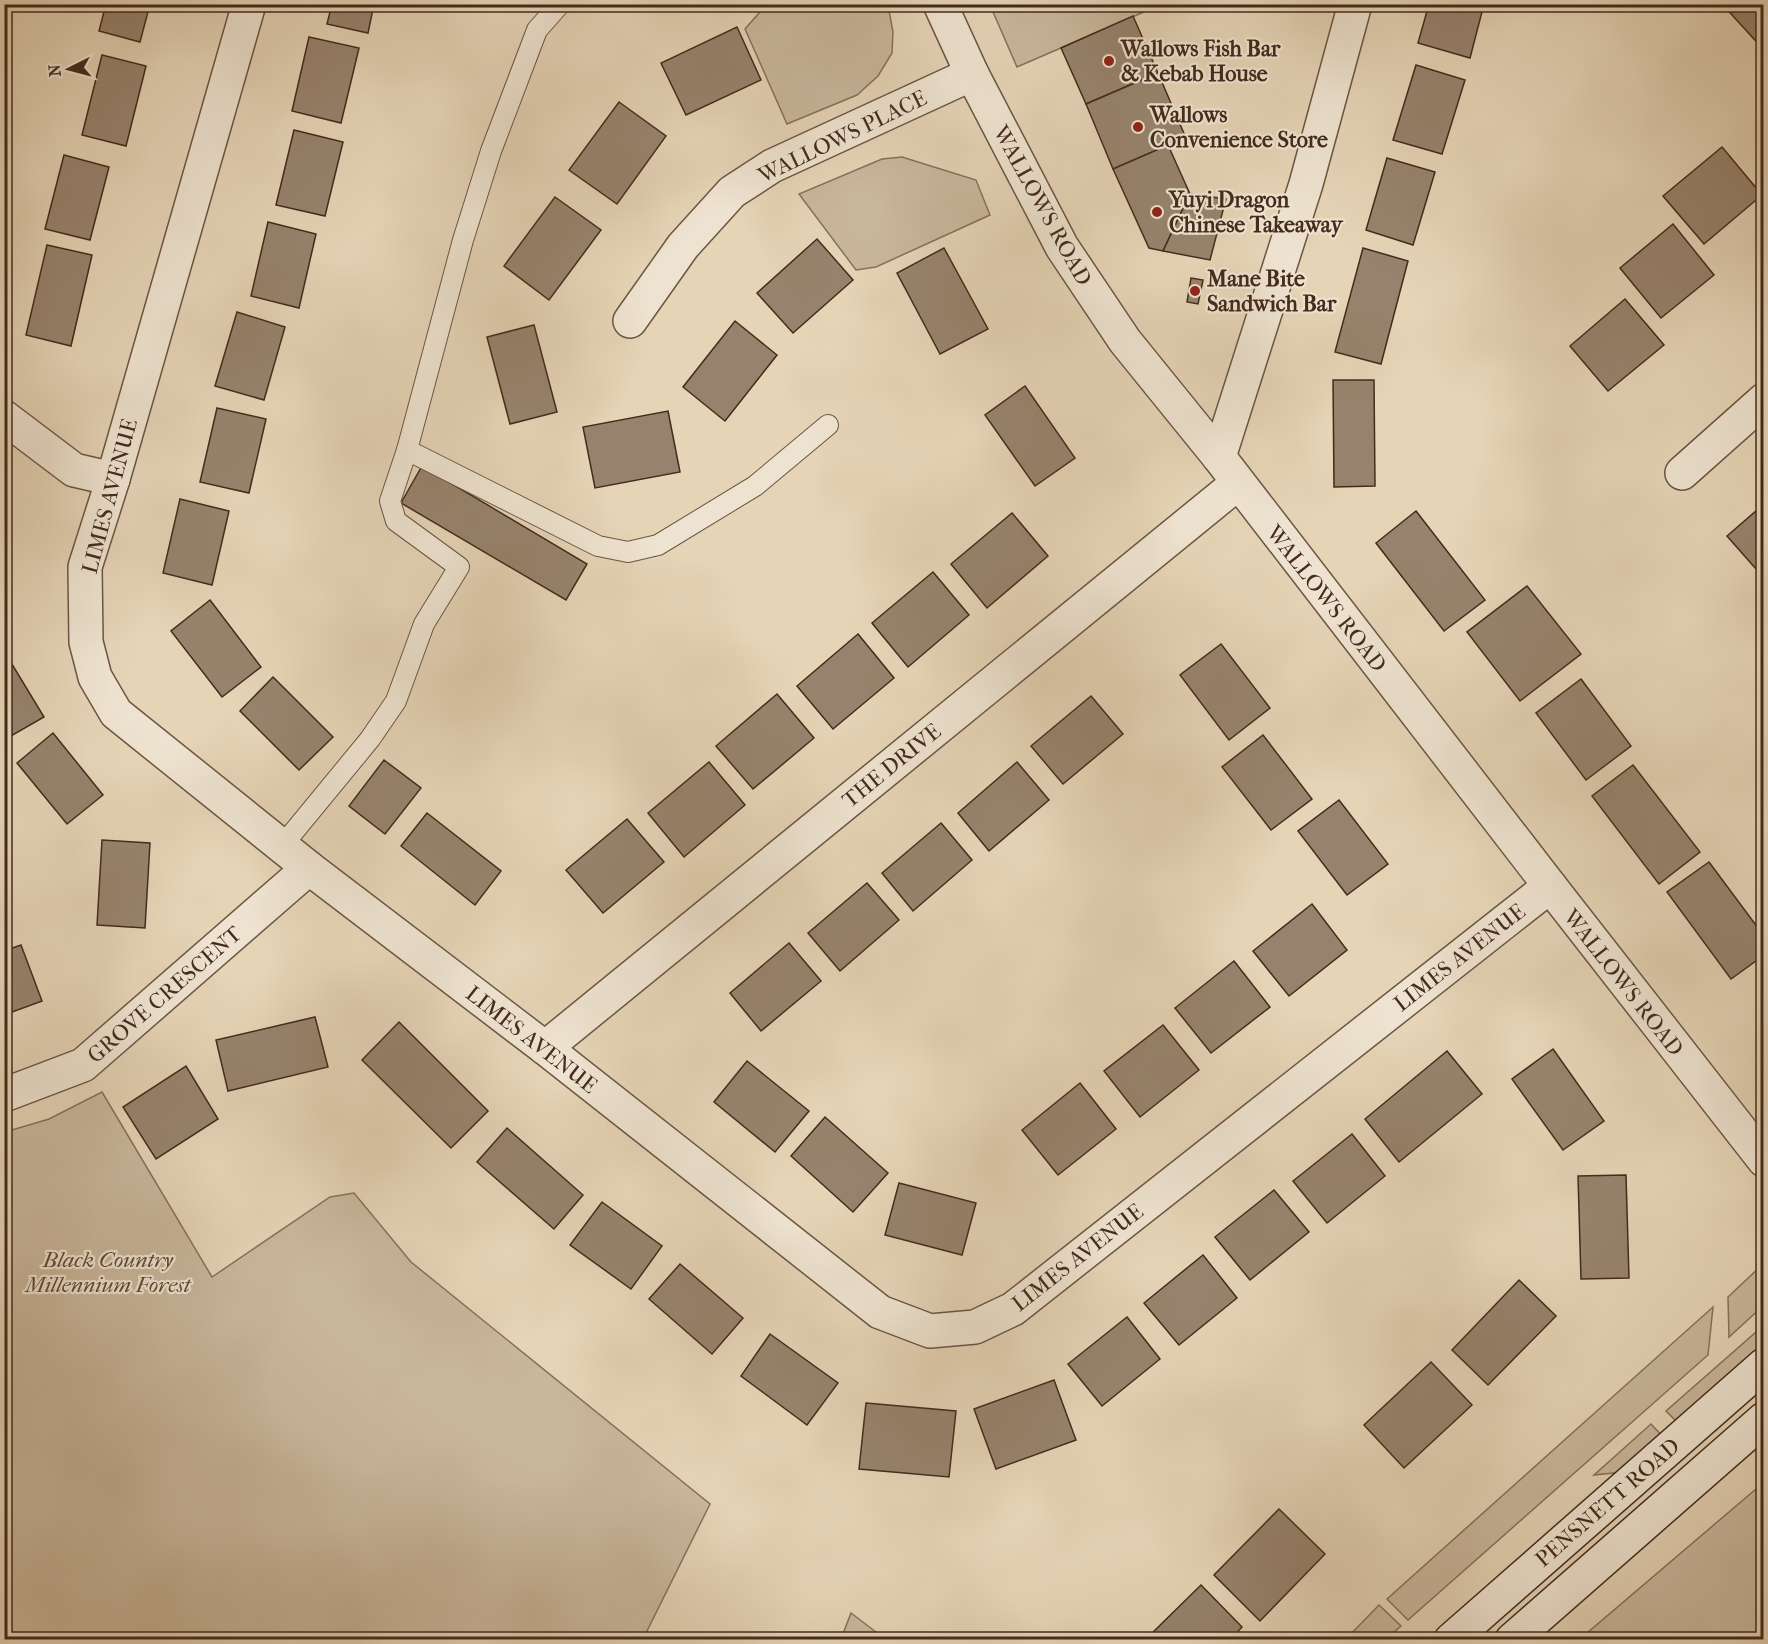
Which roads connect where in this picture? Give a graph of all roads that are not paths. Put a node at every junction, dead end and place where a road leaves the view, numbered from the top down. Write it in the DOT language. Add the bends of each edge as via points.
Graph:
graph roads {
  1 [pos="249,4"];
  2 [pos="560,4"];
  3 [pos="940,4"];
  4 [pos="1355,4"];
  5 [pos="972,74"];
  6 [pos="630,321"];
  7 [pos="1764,400"];
  8 [pos="4,417"];
  9 [pos="828,424"];
  10 [pos="407,450"];
  11 [pos="1219,457"];
  12 [pos="1683,473"];
  13 [pos="113,479"];
  14 [pos="1238,483"];
  15 [pos="282,846"];
  16 [pos="309,868"];
  17 [pos="1550,886"];
  18 [pos="545,1048"];
  19 [pos="4,1095"];
  20 [pos="1764,1160"];
  21 [pos="1764,1365"];
  22 [pos="1764,1384"];
  23 [pos="1729,1394"];
  24 [pos="1764,1419"];
  25 [pos="1451,1640"];
  26 [pos="1512,1640"];
  1 -- 13 [label="street, LIMES AVENUE"];
  2 -- 10 [label="lane" via="537,30 491,151"];
  3 -- 5 [label="street, WALLOWS ROAD"];
  4 -- 11 [label="street" via="1306,184"];
  5 -- 6 [label="street, WALLOWS PLACE" via="772,166 732,192 683,246"];
  5 -- 11 [label="street, WALLOWS ROAD" via="1062,247 1125,341"];
  7 -- 12 [label="street"];
  8 -- 13 [label="street" via="74,470"];
  9 -- 10 [label="lane" via="755,486 658,545 628,552 598,546"];
  10 -- 15 [label="lane" via="390,501 396,521 459,567 424,624 396,701 370,739"];
  11 -- 14 [label="street, WALLOWS ROAD"];
  13 -- 15 [label="street, LIMES AVENUE" via="85,567 86,642 95,677 116,713"];
  14 -- 17 [label="street, WALLOWS ROAD"];
  14 -- 18 [label="street, THE DRIVE"];
  15 -- 16 [label="street, LIMES AVENUE"];
  16 -- 18 [label="street, LIMES AVENUE"];
  16 -- 19 [label="street, GROVE CRESCENT" via="83,1065"];
  17 -- 18 [label="street, LIMES AVENUE" via="1013,1309 975,1328 930,1331 880,1312"];
  17 -- 20 [label="street, WALLOWS ROAD"];
  21 -- 23 [label="street, PENSNETT ROAD"];
  22 -- 23 [label="lane"];
  23 -- 25 [label="street, PENSNETT ROAD"];
  24 -- 26 [label="street, PENSNETT ROAD"];
}
